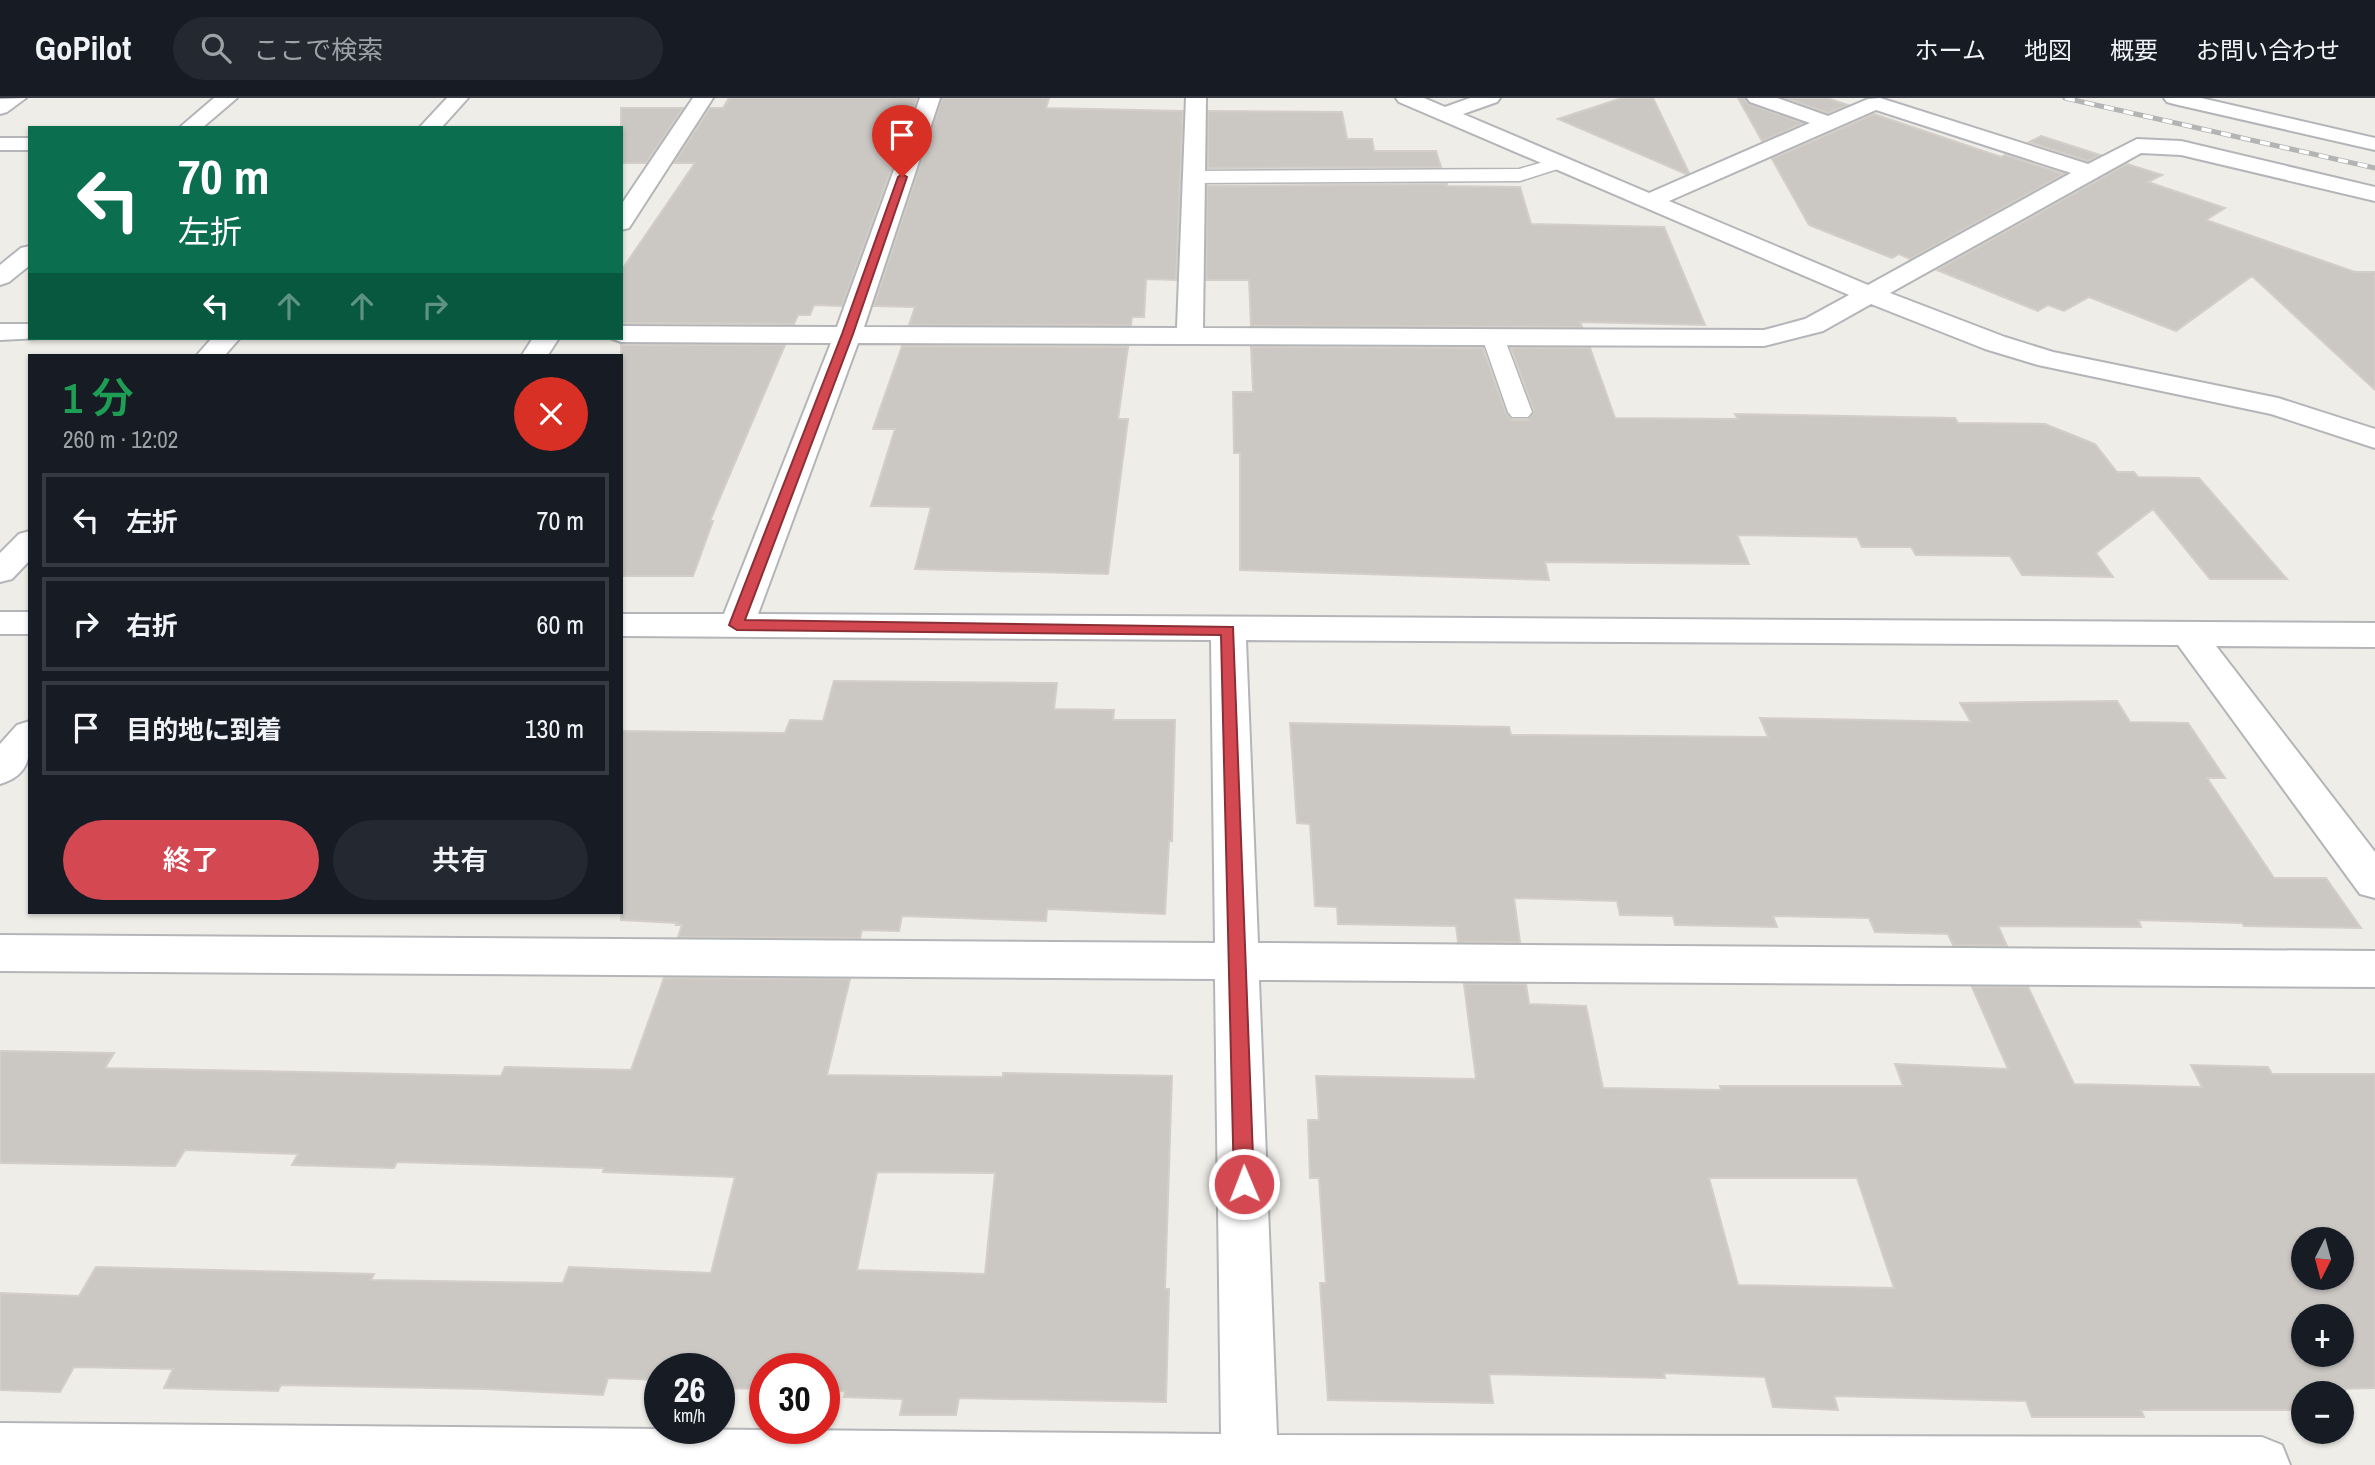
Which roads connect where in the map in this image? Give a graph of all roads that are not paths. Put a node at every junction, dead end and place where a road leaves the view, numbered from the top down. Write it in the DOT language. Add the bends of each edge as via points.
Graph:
graph roads {
  1 [pos="16,98"];
  2 [pos="227,98"];
  3 [pos="458,98"];
  4 [pos="703,98"];
  5 [pos="930,98"];
  6 [pos="1196,98"];
  7 [pos="1406,98"];
  8 [pos="1490,98"];
  9 [pos="1756,98"];
  10 [pos="2174,98"];
  11 [pos="0,108"];
  12 [pos="1444,114"];
  13 [pos="1829,123"];
  14 [pos="192,126"];
  15 [pos="431,126"];
  16 [pos="0,144"];
  17 [pos="28,144"];
  18 [pos="2375,144"];
  19 [pos="1558,163"];
  20 [pos="2090,173"];
  21 [pos="1194,177"];
  22 [pos="2375,194"];
  23 [pos="1650,201"];
  24 [pos="623,220"];
  25 [pos="0,254"];
  26 [pos="28,254"];
  27 [pos="28,255"];
  28 [pos="0,277"];
  29 [pos="1871,295"];
  30 [pos="0,332"];
  31 [pos="28,332"];
  32 [pos="623,334"];
  33 [pos="848,334"];
  34 [pos="1190,336"];
  35 [pos="1493,337"];
  36 [pos="225,340"];
  37 [pos="211,354"];
  38 [pos="1520,412"];
  39 [pos="2375,439"];
  40 [pos="28,543"];
  41 [pos="0,572"];
  42 [pos="0,623"];
  43 [pos="28,623"];
  44 [pos="623,625"];
  45 [pos="737,625"];
  46 [pos="1228,630"];
  47 [pos="2188,634"];
  48 [pos="2375,635"];
  49 [pos="28,736"];
  50 [pos="0,770"];
  51 [pos="2375,882"];
  52 [pos="0,953"];
  53 [pos="1239,960"];
  54 [pos="2375,969"];
  55 [pos="0,1451"];
  56 [pos="1250,1464"];
  57 [pos="2262,1465"];
  1 -- 11 [label="street"];
  2 -- 14 [label="street"];
  3 -- 15 [label="street"];
  4 -- 24 [label="street"];
  5 -- 33 [label="street"];
  6 -- 21 [label="street"];
  7 -- 12 [label="street"];
  8 -- 12 [label="street"];
  9 -- 13 [label="street"];
  10 -- 18 [label="street"];
  12 -- 19 [label="street"];
  13 -- 20 [label="street" via="1875,103"];
  13 -- 23 [label="street"];
  16 -- 17 [label="street"];
  19 -- 21 [label="lane" via="1520,175"];
  19 -- 23 [label="street"];
  20 -- 22 [label="street" via="2137,146 2181,148"];
  20 -- 29 [label="street"];
  21 -- 34 [label="street"];
  23 -- 29 [label="street"];
  25 -- 26 [label="street"];
  27 -- 28 [label="street"];
  29 -- 35 [label="street" via="1814,325 1764,338"];
  29 -- 39 [label="street" via="2048,359 2278,407"];
  30 -- 31 [label="street"];
  32 -- 33 [label="street"];
  33 -- 34 [label="street"];
  33 -- 45 [label="street"];
  34 -- 35 [label="street"];
  35 -- 38 [label="lane"];
  36 -- 37 [label="street"];
  40 -- 41 [label="street"];
  42 -- 43 [label="street"];
  44 -- 45 [label="street"];
  45 -- 46 [label="street"];
  46 -- 47 [label="street"];
  46 -- 53 [label="street"];
  47 -- 48 [label="street"];
  47 -- 51 [label="street"];
  49 -- 50 [label="street"];
  52 -- 53 [label="street"];
  53 -- 54 [label="street"];
  53 -- 56 [label="street"];
  55 -- 56 [label="street"];
  56 -- 57 [label="street"];
}
